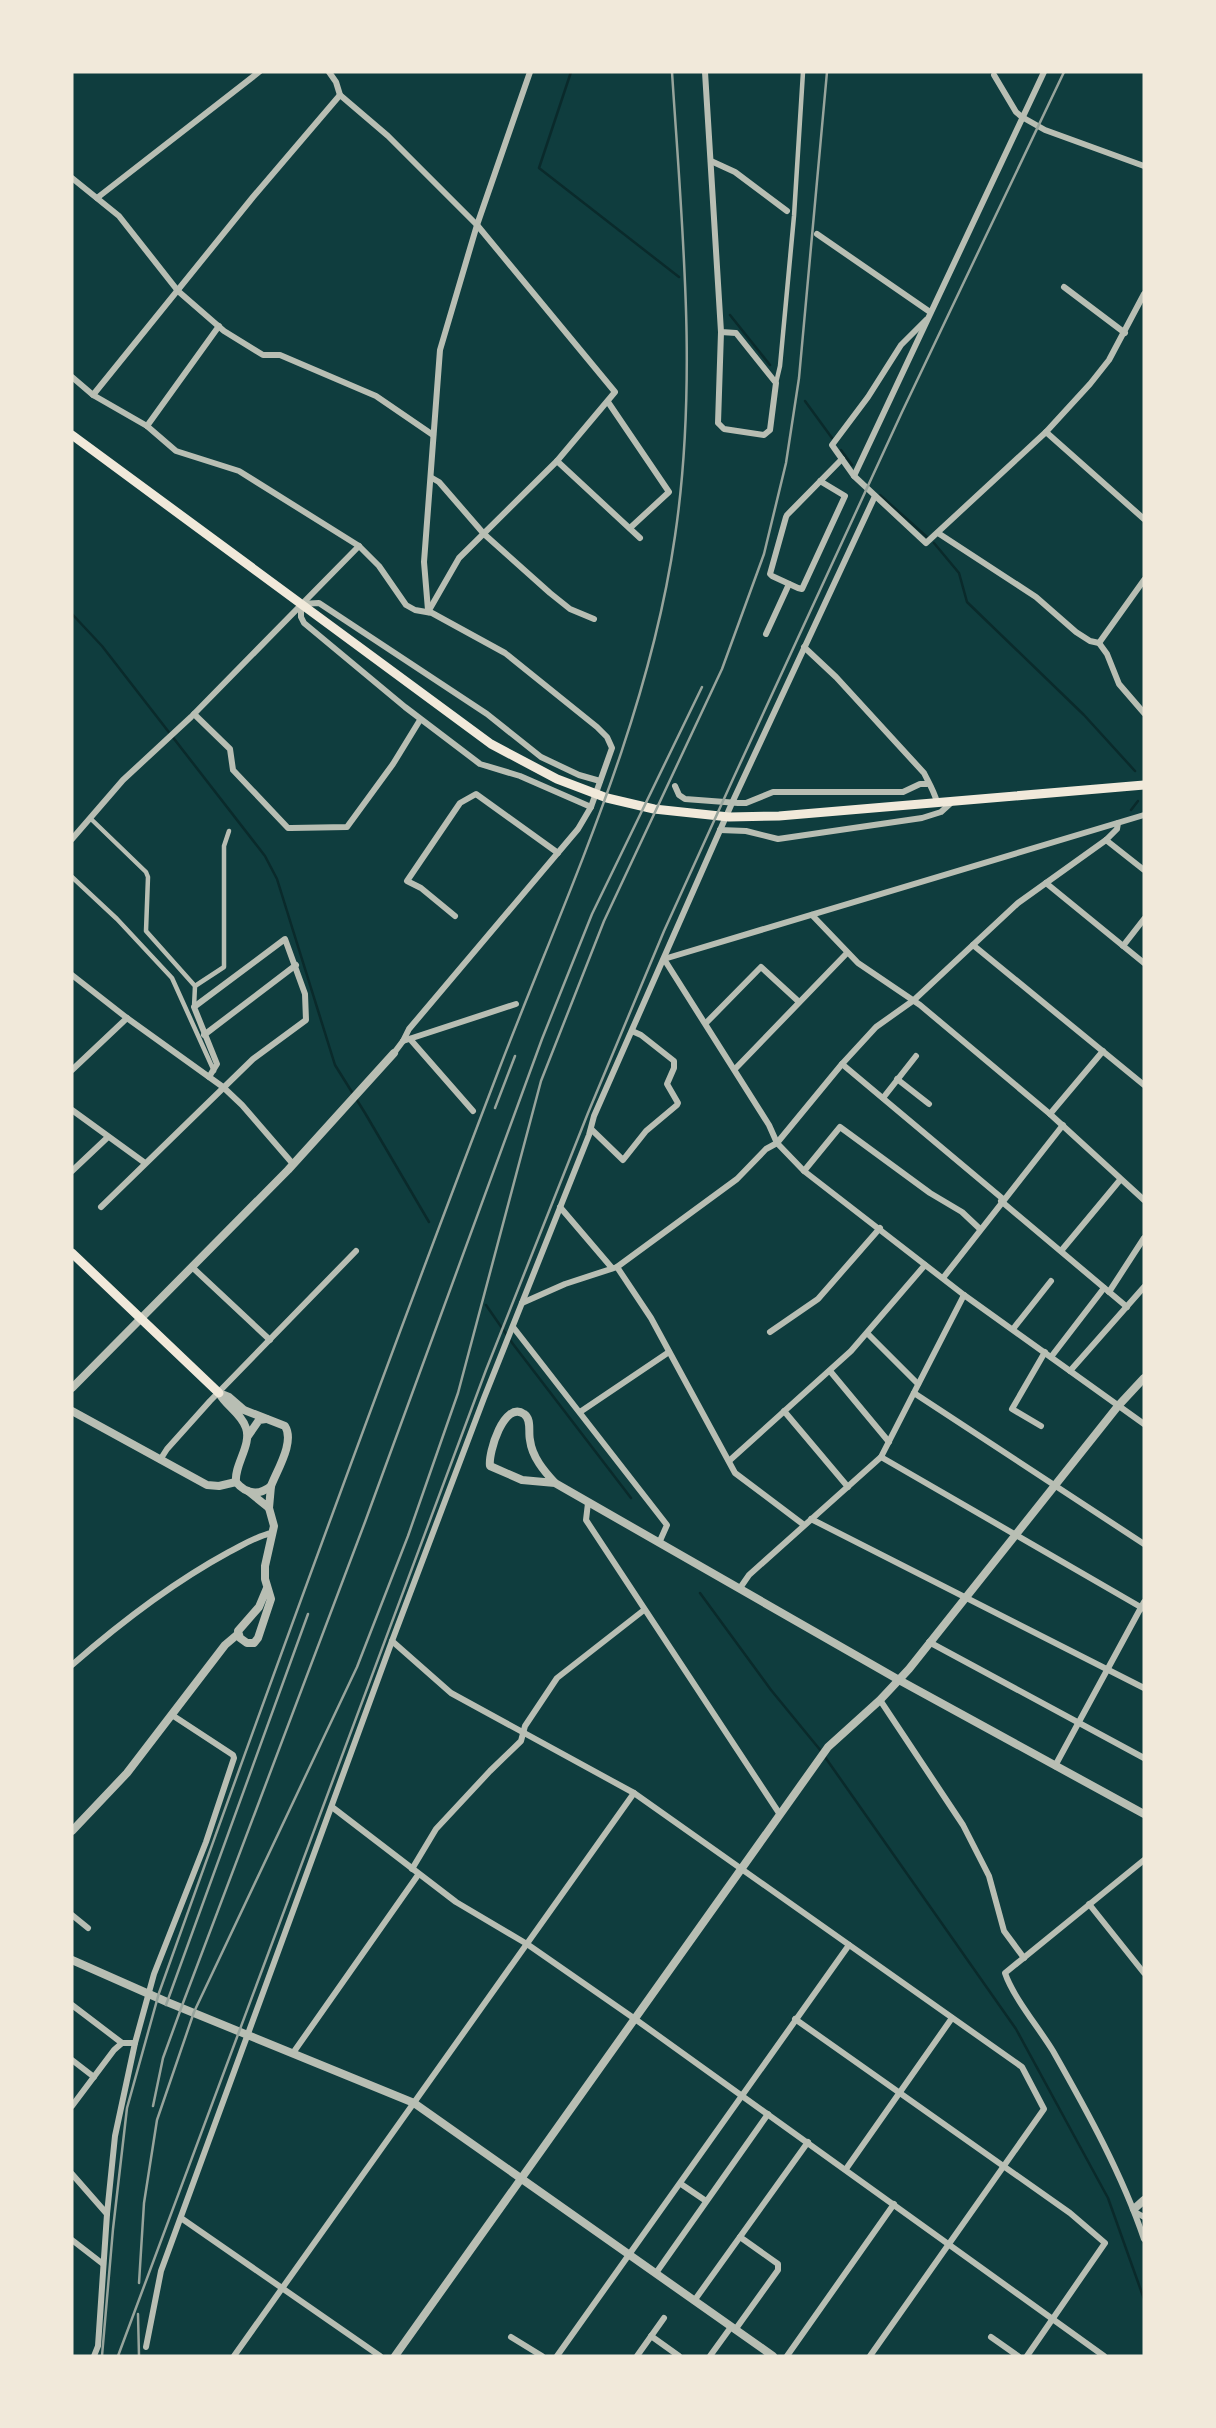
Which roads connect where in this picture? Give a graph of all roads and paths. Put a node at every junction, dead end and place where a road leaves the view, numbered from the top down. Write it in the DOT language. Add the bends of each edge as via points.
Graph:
graph roads {
  1 [pos="259,72"];
  2 [pos="329,72"];
  3 [pos="530,72"];
  4 [pos="705,72"];
  5 [pos="803,72"];
  6 [pos="1044,72"];
  7 [pos="994,75"];
  8 [pos="341,95"];
  9 [pos="1022,117"];
  10 [pos="711,160"];
  11 [pos="1144,166"];
  12 [pos="72,178"];
  13 [pos="97,198"];
  14 [pos="787,211"];
  15 [pos="477,225"];
  16 [pos="817,234"];
  17 [pos="1064,288"];
  18 [pos="177,291"];
  19 [pos="1144,294"];
  20 [pos="930,312"];
  21 [pos="926,320"];
  22 [pos="219,326"];
  23 [pos="721,332"];
  24 [pos="1125,333"];
  25 [pos="72,377"];
  26 [pos="775,383"];
  27 [pos="93,395"];
  28 [pos="608,402"];
  29 [pos="147,426"];
  30 [pos="1046,432"];
  31 [pos="72,435"];
  32 [pos="433,435"];
  33 [pos="842,459"];
  34 [pos="557,461"];
  35 [pos="854,476"];
  36 [pos="432,478"];
  37 [pos="820,481"];
  38 [pos="875,496"];
  39 [pos="1144,519"];
  40 [pos="630,528"];
  41 [pos="938,533"];
  42 [pos="484,534"];
  43 [pos="640,538"];
  44 [pos="359,546"];
  45 [pos="1144,580"];
  46 [pos="789,584"];
  47 [pos="301,604"];
  48 [pos="428,612"];
  49 [pos="594,619"];
  50 [pos="766,634"];
  51 [pos="1099,643"];
  52 [pos="804,647"];
  53 [pos="1144,713"];
  54 [pos="194,714"];
  55 [pos="421,720"];
  56 [pos="600,781"];
  57 [pos="927,784"];
  58 [pos="1144,785"];
  59 [pos="675,786"];
  60 [pos="954,800"];
  61 [pos="937,802"];
  62 [pos="732,803"];
  63 [pos="591,807"];
  64 [pos="1144,815"];
  65 [pos="90,818"];
  66 [pos="1118,823"];
  67 [pos="720,830"];
  68 [pos="229,831"];
  69 [pos="72,839"];
  70 [pos="1106,840"];
  71 [pos="558,853"];
  72 [pos="1144,870"];
  73 [pos="72,877"];
  74 [pos="1046,883"];
  75 [pos="812,915"];
  76 [pos="455,916"];
  77 [pos="1144,919"];
  78 [pos="973,945"];
  79 [pos="1123,946"];
  80 [pos="847,953"];
  81 [pos="664,959"];
  82 [pos="1144,963"];
  83 [pos="296,965"];
  84 [pos="72,975"];
  85 [pos="195,986"];
  86 [pos="193,998"];
  87 [pos="183,1000"];
  88 [pos="914,1000"];
  89 [pos="799,1001"];
  90 [pos="516,1004"];
  91 [pos="194,1007"];
  92 [pos="127,1018"];
  93 [pos="706,1023"];
  94 [pos="632,1031"];
  95 [pos="204,1035"];
  96 [pos="407,1040"];
  97 [pos="1103,1051"];
  98 [pos="394,1053"];
  99 [pos="916,1056"];
  100 [pos="842,1064"];
  101 [pos="735,1069"];
  102 [pos="72,1070"];
  103 [pos="212,1074"];
  104 [pos="897,1079"];
  105 [pos="1144,1085"];
  106 [pos="223,1087"];
  107 [pos="883,1098"];
  108 [pos="929,1104"];
  109 [pos="72,1110"];
  110 [pos="473,1111"];
  111 [pos="1050,1114"];
  112 [pos="1063,1125"];
  113 [pos="591,1129"];
  114 [pos="108,1137"];
  115 [pos="776,1143"];
  116 [pos="145,1163"];
  117 [pos="293,1164"];
  118 [pos="72,1171"];
  119 [pos="804,1171"];
  120 [pos="1121,1180"];
  121 [pos="1002,1200"];
  122 [pos="1144,1200"];
  123 [pos="101,1207"];
  124 [pos="560,1207"];
  125 [pos="880,1228"];
  126 [pos="980,1229"];
  127 [pos="1144,1238"];
  128 [pos="356,1251"];
  129 [pos="1060,1251"];
  130 [pos="72,1253"];
  131 [pos="925,1265"];
  132 [pos="192,1267"];
  133 [pos="614,1268"];
  134 [pos="943,1278"];
  135 [pos="1051,1282"];
  136 [pos="1144,1287"];
  137 [pos="1107,1290"];
  138 [pos="964,1295"];
  139 [pos="522,1303"];
  140 [pos="1127,1307"];
  141 [pos="141,1319"];
  142 [pos="512,1328"];
  143 [pos="1013,1329"];
  144 [pos="770,1332"];
  145 [pos="867,1333"];
  146 [pos="270,1340"];
  147 [pos="669,1352"];
  148 [pos="1048,1354"];
  149 [pos="830,1371"];
  150 [pos="1070,1371"];
  151 [pos="1144,1378"];
  152 [pos="918,1384"];
  153 [pos="72,1388"];
  154 [pos="219,1393"];
  155 [pos="914,1393"];
  156 [pos="1118,1406"];
  157 [pos="784,1410"];
  158 [pos="72,1411"];
  159 [pos="580,1412"];
  160 [pos="266,1419"];
  161 [pos="1144,1424"];
  162 [pos="1041,1426"];
  163 [pos="247,1436"];
  164 [pos="889,1442"];
  165 [pos="881,1457"];
  166 [pos="160,1460"];
  167 [pos="729,1461"];
  168 [pos="236,1482"];
  169 [pos="555,1483"];
  170 [pos="1054,1485"];
  171 [pos="271,1486"];
  172 [pos="848,1487"];
  173 [pos="248,1491"];
  174 [pos="588,1503"];
  175 [pos="269,1508"];
  176 [pos="811,1519"];
  177 [pos="804,1525"];
  178 [pos="272,1533"];
  179 [pos="1014,1535"];
  180 [pos="659,1542"];
  181 [pos="1144,1544"];
  182 [pos="267,1588"];
  183 [pos="740,1588"];
  184 [pos="964,1597"];
  185 [pos="1143,1606"];
  186 [pos="643,1610"];
  187 [pos="238,1634"];
  188 [pos="392,1641"];
  189 [pos="929,1642"];
  190 [pos="72,1665"];
  191 [pos="1107,1669"];
  192 [pos="899,1681"];
  193 [pos="1144,1688"];
  194 [pos="880,1700"];
  195 [pos="172,1715"];
  196 [pos="1078,1722"];
  197 [pos="524,1735"];
  198 [pos="1144,1758"];
  199 [pos="1055,1766"];
  200 [pos="634,1793"];
  201 [pos="332,1807"];
  202 [pos="779,1813"];
  203 [pos="1144,1814"];
  204 [pos="72,1831"];
  205 [pos="1144,1860"];
  206 [pos="412,1869"];
  207 [pos="741,1869"];
  208 [pos="418,1875"];
  209 [pos="1088,1904"];
  210 [pos="72,1915"];
  211 [pos="88,1928"];
  212 [pos="527,1944"];
  213 [pos="849,1945"];
  214 [pos="1024,1958"];
  215 [pos="72,1960"];
  216 [pos="1144,1973"];
  217 [pos="148,1994"];
  218 [pos="72,2005"];
  219 [pos="952,2018"];
  220 [pos="635,2019"];
  221 [pos="795,2019"];
  222 [pos="249,2035"];
  223 [pos="122,2043"];
  224 [pos="135,2043"];
  225 [pos="293,2053"];
  226 [pos="72,2060"];
  227 [pos="94,2077"];
  228 [pos="900,2093"];
  229 [pos="742,2095"];
  230 [pos="73,2101"];
  231 [pos="414,2103"];
  232 [pos="768,2114"];
  233 [pos="808,2142"];
  234 [pos="1005,2167"];
  235 [pos="846,2169"];
  236 [pos="72,2174"];
  237 [pos="522,2178"];
  238 [pos="681,2184"];
  239 [pos="1144,2200"];
  240 [pos="706,2201"];
  241 [pos="894,2204"];
  242 [pos="1134,2211"];
  243 [pos="107,2214"];
  244 [pos="1144,2217"];
  245 [pos="181,2218"];
  246 [pos="740,2237"];
  247 [pos="1144,2239"];
  248 [pos="72,2240"];
  249 [pos="948,2246"];
  250 [pos="629,2255"];
  251 [pos="103,2264"];
  252 [pos="656,2273"];
  253 [pos="282,2288"];
  254 [pos="694,2301"];
  255 [pos="664,2318"];
  256 [pos="1053,2320"];
  257 [pos="733,2328"];
  258 [pos="651,2336"];
  259 [pos="512,2337"];
  260 [pos="991,2337"];
  261 [pos="146,2347"];
  262 [pos="94,2356"];
  263 [pos="234,2356"];
  264 [pos="380,2356"];
  265 [pos="395,2356"];
  266 [pos="542,2356"];
  267 [pos="557,2356"];
  268 [pos="637,2356"];
  269 [pos="679,2356"];
  270 [pos="710,2356"];
  271 [pos="773,2356"];
  272 [pos="787,2356"];
  273 [pos="870,2356"];
  274 [pos="1018,2356"];
  275 [pos="1027,2356"];
  276 [pos="1104,2356"];
  1 -- 13 [label="street"];
  2 -- 8 [label="street"];
  3 -- 15 [label="street"];
  4 -- 10 [label="street"];
  5 -- 26 [label="street" via="793,227"];
  6 -- 9 [label="street"];
  7 -- 9 [label="street"];
  8 -- 15 [label="street"];
  8 -- 18 [label="street"];
  9 -- 11 [label="street"];
  9 -- 20 [label="street"];
  10 -- 14 [label="street"];
  10 -- 23 [label="street"];
  12 -- 13 [label="street"];
  13 -- 18 [label="street" via="119,216"];
  15 -- 28 [label="street" via="615,392"];
  15 -- 32 [label="street" via="440,350"];
  16 -- 20 [label="street"];
  17 -- 24 [label="street"];
  18 -- 22 [label="street"];
  18 -- 27 [label="street"];
  19 -- 24 [label="street"];
  20 -- 21 [label="street"];
  21 -- 33 [label="street" via="901,345 832,445"];
  21 -- 35 [label="street"];
  22 -- 29 [label="street"];
  22 -- 32 [label="street" via="263,355 280,355 376,396"];
  23 -- 26 [label="street" via="736,334"];
  23 -- 26 [label="street" via="721,427 759,435 768,432"];
  24 -- 30 [label="street" via="1109,360"];
  25 -- 27 [label="street"];
  27 -- 29 [label="street"];
  28 -- 34 [label="street"];
  28 -- 40 [label="street" via="669,492"];
  29 -- 44 [label="street" via="176,452 239,471"];
  30 -- 39 [label="street"];
  30 -- 41 [label="street"];
  31 -- 47 [label="main road"];
  32 -- 36 [label="street"];
  33 -- 35 [label="street"];
  33 -- 37 [label="street"];
  34 -- 40 [label="street"];
  34 -- 42 [label="street"];
  35 -- 38 [label="street"];
  36 -- 42 [label="street"];
  36 -- 48 [label="street" via="424,562"];
  37 -- 46 [label="street" via="786,517 770,574"];
  37 -- 46 [label="street" via="845,496 802,589"];
  38 -- 41 [label="street" via="926,543"];
  38 -- 52 [label="street"];
  40 -- 43 [label="street"];
  41 -- 51 [label="street" via="1035,597 1076,632"];
  42 -- 48 [label="street" via="459,558"];
  42 -- 49 [label="street" via="570,608"];
  44 -- 47 [label="street"];
  44 -- 48 [label="street" via="406,605"];
  45 -- 51 [label="street"];
  46 -- 50 [label="street"];
  47 -- 54 [label="street"];
  47 -- 55 [label="street" via="304,623"];
  47 -- 56 [label="street" via="319,604 487,714 541,757"];
  47 -- 61 [label="main road" via="519,761 607,798 729,817"];
  48 -- 56 [label="street" via="505,653 602,732 612,748"];
  51 -- 53 [label="street" via="1119,684"];
  52 -- 57 [label="street" via="924,774"];
  52 -- 62 [label="street"];
  54 -- 55 [label="street" via="230,749 233,770 288,828 347,827"];
  54 -- 65 [label="street" via="122,780"];
  55 -- 63 [label="street" via="480,764"];
  56 -- 63 [label="street"];
  57 -- 61 [label="street"];
  57 -- 62 [label="street" via="903,792 773,792 746,803"];
  58 -- 60 [label="main road"];
  59 -- 62 [label="street" via="685,799"];
  60 -- 61 [label="main road"];
  60 -- 67 [label="street" via="941,812 922,818 778,839"];
  62 -- 67 [label="street"];
  63 -- 71 [label="street"];
  64 -- 66 [label="street"];
  65 -- 69 [label="street"];
  65 -- 85 [label="street" via="146,872 146,931"];
  66 -- 70 [label="street"];
  66 -- 75 [label="street"];
  67 -- 81 [label="street"];
  68 -- 85 [label="street" via="224,846 224,967"];
  70 -- 72 [label="street"];
  70 -- 74 [label="street"];
  71 -- 76 [label="street" via="476,793 460,803 407,881"];
  71 -- 96 [label="street" via="409,1029"];
  73 -- 87 [label="street" via="164,967"];
  74 -- 78 [label="street"];
  74 -- 79 [label="street"];
  75 -- 80 [label="street"];
  75 -- 81 [label="street"];
  77 -- 79 [label="street"];
  78 -- 88 [label="street"];
  78 -- 97 [label="street"];
  79 -- 82 [label="street"];
  80 -- 88 [label="street"];
  80 -- 89 [label="street"];
  81 -- 93 [label="street"];
  81 -- 94 [label="street"];
  83 -- 91 [label="street" via="285,939"];
  83 -- 95 [label="street"];
  83 -- 106 [label="street" via="305,994 306,1020"];
  84 -- 92 [label="street"];
  85 -- 86 [label="street"];
  86 -- 87 [label="street"];
  86 -- 91 [label="street"];
  87 -- 103 [label="street"];
  88 -- 100 [label="street" via="876,1027"];
  88 -- 111 [label="street"];
  89 -- 93 [label="street" via="761,967"];
  89 -- 101 [label="street"];
  90 -- 96 [label="street"];
  91 -- 95 [label="street"];
  92 -- 102 [label="street"];
  92 -- 103 [label="street"];
  93 -- 101 [label="street"];
  94 -- 113 [label="street"];
  94 -- 113 [label="street" via="674,1061 667,1084 678,1103 646,1130 623,1160"];
  95 -- 103 [label="street" via="216,1064"];
  96 -- 98 [label="street"];
  96 -- 110 [label="street"];
  97 -- 105 [label="street"];
  97 -- 111 [label="street"];
  98 -- 117 [label="street"];
  99 -- 104 [label="street"];
  100 -- 107 [label="street"];
  100 -- 115 [label="street"];
  101 -- 115 [label="street"];
  103 -- 106 [label="street"];
  104 -- 107 [label="street"];
  104 -- 108 [label="street"];
  106 -- 116 [label="street"];
  106 -- 117 [label="street"];
  107 -- 121 [label="street"];
  109 -- 114 [label="street"];
  111 -- 112 [label="street"];
  112 -- 120 [label="street"];
  112 -- 121 [label="street"];
  113 -- 124 [label="street"];
  114 -- 116 [label="street"];
  114 -- 118 [label="street"];
  115 -- 119 [label="street"];
  115 -- 133 [label="street" via="737,1179"];
  116 -- 123 [label="street"];
  117 -- 132 [label="street"];
  119 -- 125 [label="street"];
  119 -- 126 [label="street" via="841,1127"];
  120 -- 122 [label="street"];
  120 -- 129 [label="street"];
  121 -- 126 [label="street"];
  121 -- 129 [label="street"];
  124 -- 133 [label="street"];
  124 -- 139 [label="street"];
  125 -- 131 [label="street"];
  125 -- 144 [label="street" via="818,1298"];
  126 -- 134 [label="street"];
  127 -- 137 [label="street"];
  128 -- 146 [label="street"];
  129 -- 137 [label="street"];
  130 -- 141 [label="main road"];
  131 -- 134 [label="street"];
  131 -- 145 [label="street"];
  132 -- 141 [label="street"];
  132 -- 146 [label="street"];
  133 -- 139 [label="street"];
  133 -- 147 [label="street" via="651,1318"];
  134 -- 138 [label="street"];
  135 -- 143 [label="street"];
  136 -- 140 [label="street"];
  137 -- 140 [label="street"];
  137 -- 148 [label="street"];
  138 -- 143 [label="street"];
  138 -- 152 [label="street"];
  139 -- 142 [label="street"];
  140 -- 150 [label="street"];
  141 -- 153 [label="street"];
  141 -- 154 [label="main road"];
  142 -- 159 [label="street"];
  142 -- 188 [label="street"];
  143 -- 148 [label="street"];
  145 -- 149 [label="street"];
  145 -- 152 [label="street"];
  146 -- 154 [label="street"];
  147 -- 159 [label="street"];
  147 -- 167 [label="street"];
  148 -- 150 [label="street"];
  148 -- 162 [label="street" via="1012,1409"];
  149 -- 157 [label="street"];
  149 -- 164 [label="street"];
  150 -- 156 [label="street"];
  151 -- 156 [label="street"];
  152 -- 155 [label="street"];
  154 -- 160 [label="street"];
  154 -- 163 [label="street" via="244,1423"];
  154 -- 166 [label="street"];
  155 -- 164 [label="street"];
  155 -- 170 [label="street"];
  156 -- 161 [label="street"];
  156 -- 170 [label="street"];
  157 -- 167 [label="street"];
  157 -- 172 [label="street"];
  158 -- 166 [label="street"];
  159 -- 180 [label="street" via="667,1525"];
  160 -- 163 [label="street" via="259,1420"];
  160 -- 171 [label="street" via="285,1426 290,1434"];
  163 -- 168 [label="street"];
  164 -- 165 [label="street"];
  165 -- 172 [label="street"];
  165 -- 179 [label="street"];
  166 -- 168 [label="street" via="207,1485"];
  167 -- 177 [label="street" via="735,1473"];
  168 -- 173 [label="street"];
  169 -- 169 [label="street" via="522,1480 490,1466 505,1417 511,1412 526,1415 534,1454"];
  169 -- 174 [label="street"];
  170 -- 179 [label="street"];
  170 -- 181 [label="street"];
  171 -- 173 [label="street" via="261,1492"];
  171 -- 175 [label="street"];
  172 -- 176 [label="street"];
  173 -- 175 [label="street"];
  174 -- 180 [label="street"];
  174 -- 186 [label="street" via="586,1520"];
  175 -- 178 [label="street"];
  176 -- 177 [label="street"];
  176 -- 184 [label="street"];
  177 -- 183 [label="street"];
  178 -- 182 [label="street" via="265,1566"];
  178 -- 190 [label="street" via="202,1567"];
  179 -- 184 [label="street"];
  179 -- 185 [label="street"];
  180 -- 183 [label="street"];
  182 -- 187 [label="street" via="260,1607"];
  182 -- 187 [label="street" via="271,1599 258,1638 247,1643"];
  183 -- 192 [label="street"];
  184 -- 189 [label="street"];
  184 -- 191 [label="street"];
  185 -- 191 [label="street"];
  186 -- 197 [label="street" via="557,1678 525,1726"];
  186 -- 202 [label="street"];
  187 -- 195 [label="street"];
  188 -- 197 [label="street" via="451,1693"];
  188 -- 201 [label="street"];
  189 -- 192 [label="street"];
  189 -- 196 [label="street"];
  191 -- 193 [label="street"];
  191 -- 196 [label="street"];
  192 -- 194 [label="street"];
  192 -- 199 [label="street"];
  194 -- 202 [label="street" via="828,1747"];
  194 -- 214 [label="street" via="963,1825 989,1877 1004,1931"];
  195 -- 204 [label="street" via="127,1773"];
  195 -- 217 [label="street" via="234,1758"];
  196 -- 198 [label="street"];
  196 -- 199 [label="street"];
  197 -- 200 [label="street"];
  197 -- 206 [label="street" via="436,1829"];
  199 -- 203 [label="street"];
  200 -- 207 [label="street"];
  200 -- 212 [label="street"];
  201 -- 206 [label="street"];
  201 -- 222 [label="street"];
  202 -- 207 [label="street"];
  205 -- 209 [label="street"];
  206 -- 208 [label="street"];
  207 -- 213 [label="street"];
  207 -- 220 [label="street"];
  208 -- 212 [label="street"];
  208 -- 225 [label="street"];
  209 -- 214 [label="street"];
  209 -- 216 [label="street"];
  210 -- 211 [label="street"];
  212 -- 220 [label="street"];
  212 -- 231 [label="street"];
  213 -- 219 [label="street"];
  213 -- 221 [label="street"];
  214 -- 242 [label="street" via="1005,1973 1007,1979 1054,2053"];
  215 -- 217 [label="street"];
  217 -- 222 [label="street"];
  217 -- 224 [label="street"];
  218 -- 223 [label="street"];
  219 -- 228 [label="street"];
  219 -- 234 [label="street" via="1022,2067 1044,2109"];
  220 -- 229 [label="street"];
  220 -- 237 [label="street"];
  221 -- 228 [label="street"];
  221 -- 229 [label="street"];
  222 -- 225 [label="street"];
  222 -- 245 [label="street"];
  223 -- 224 [label="street"];
  223 -- 227 [label="street"];
  224 -- 243 [label="street" via="115,2136"];
  225 -- 231 [label="street"];
  226 -- 227 [label="street"];
  227 -- 230 [label="street"];
  228 -- 234 [label="street"];
  228 -- 235 [label="street"];
  229 -- 232 [label="street"];
  229 -- 238 [label="street"];
  231 -- 237 [label="street"];
  231 -- 253 [label="street"];
  232 -- 233 [label="street"];
  232 -- 240 [label="street"];
  233 -- 235 [label="street"];
  233 -- 246 [label="street"];
  234 -- 249 [label="street"];
  234 -- 256 [label="street" via="1105,2243"];
  235 -- 241 [label="street"];
  236 -- 243 [label="street"];
  237 -- 250 [label="street"];
  237 -- 265 [label="street"];
  238 -- 240 [label="street"];
  238 -- 250 [label="street"];
  239 -- 242 [label="street"];
  240 -- 252 [label="street"];
  241 -- 249 [label="street"];
  241 -- 272 [label="street"];
  242 -- 244 [label="street"];
  242 -- 247 [label="street"];
  243 -- 251 [label="street"];
  245 -- 253 [label="street"];
  245 -- 261 [label="street" via="160,2275"];
  246 -- 254 [label="street"];
  246 -- 257 [label="street" via="778,2264 778,2270"];
  248 -- 251 [label="street"];
  249 -- 256 [label="street"];
  249 -- 273 [label="street"];
  250 -- 252 [label="street"];
  250 -- 267 [label="street"];
  251 -- 262 [label="street"];
  252 -- 254 [label="street"];
  253 -- 263 [label="street"];
  253 -- 264 [label="street"];
  254 -- 257 [label="street"];
  255 -- 258 [label="street"];
  256 -- 275 [label="street"];
  256 -- 276 [label="street"];
  257 -- 270 [label="street"];
  257 -- 271 [label="street"];
  258 -- 268 [label="street"];
  258 -- 269 [label="street"];
  259 -- 266 [label="street"];
  260 -- 274 [label="street"];
}
